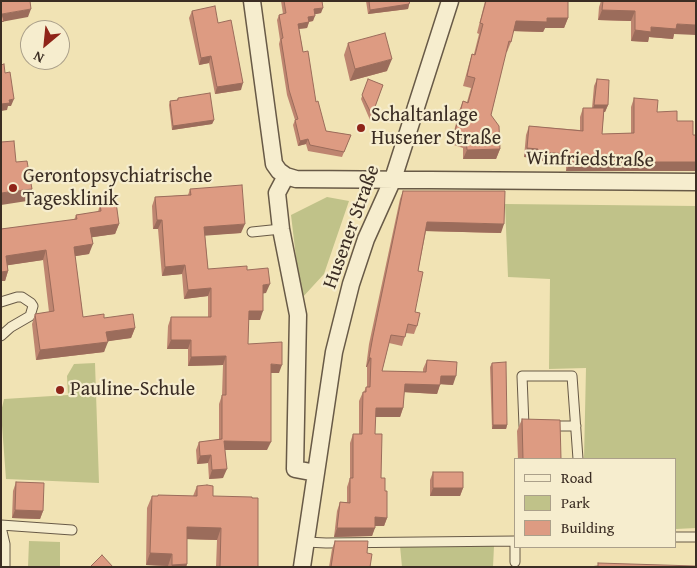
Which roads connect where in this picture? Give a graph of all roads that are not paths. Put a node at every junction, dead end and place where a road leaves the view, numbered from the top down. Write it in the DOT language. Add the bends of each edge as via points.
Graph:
graph roads {
  1 [pos="252,1"];
  2 [pos="450,1"];
  3 [pos="286,176"];
  4 [pos="393,179"];
  5 [pos="696,182"];
  6 [pos="281,229"];
  7 [pos="252,232"];
  8 [pos="1,302"];
  9 [pos="1,336"];
  10 [pos="576,426"];
  11 [pos="578,458"];
  12 [pos="316,474"];
  13 [pos="1,526"];
  14 [pos="72,530"];
  15 [pos="677,537"];
  16 [pos="696,537"];
  17 [pos="514,541"];
  18 [pos="306,542"];
  19 [pos="515,548"];
  20 [pos="515,562"];
  21 [pos="5,567"];
  22 [pos="302,567"];
  1 -- 3 [label="street" via="274,164"];
  2 -- 4 [label="street, Husener Straße"];
  3 -- 4 [label="street, Winfriedstraße" via="296,179"];
  3 -- 6 [label="street, Husener Straße" via="277,193"];
  4 -- 5 [label="street, Winfriedstraße"];
  4 -- 12 [label="street, Husener Straße" via="366,239 351,284 334,352"];
  6 -- 7 [label="lane"];
  6 -- 12 [label="street, Husener Straße" via="298,315 295,469"];
  8 -- 9 [label="lane" via="22,297 33,306 30,316"];
  10 -- 10 [label="lane" via="524,426 522,376 572,376"];
  10 -- 11 [label="lane"];
  12 -- 18 [label="street, Husener Straße"];
  13 -- 14 [label="lane"];
  13 -- 21 [label="lane"];
  15 -- 16 [label="lane"];
  17 -- 18 [label="lane"];
  18 -- 22 [label="street, Husener Straße"];
  19 -- 20 [label="lane"];
}
